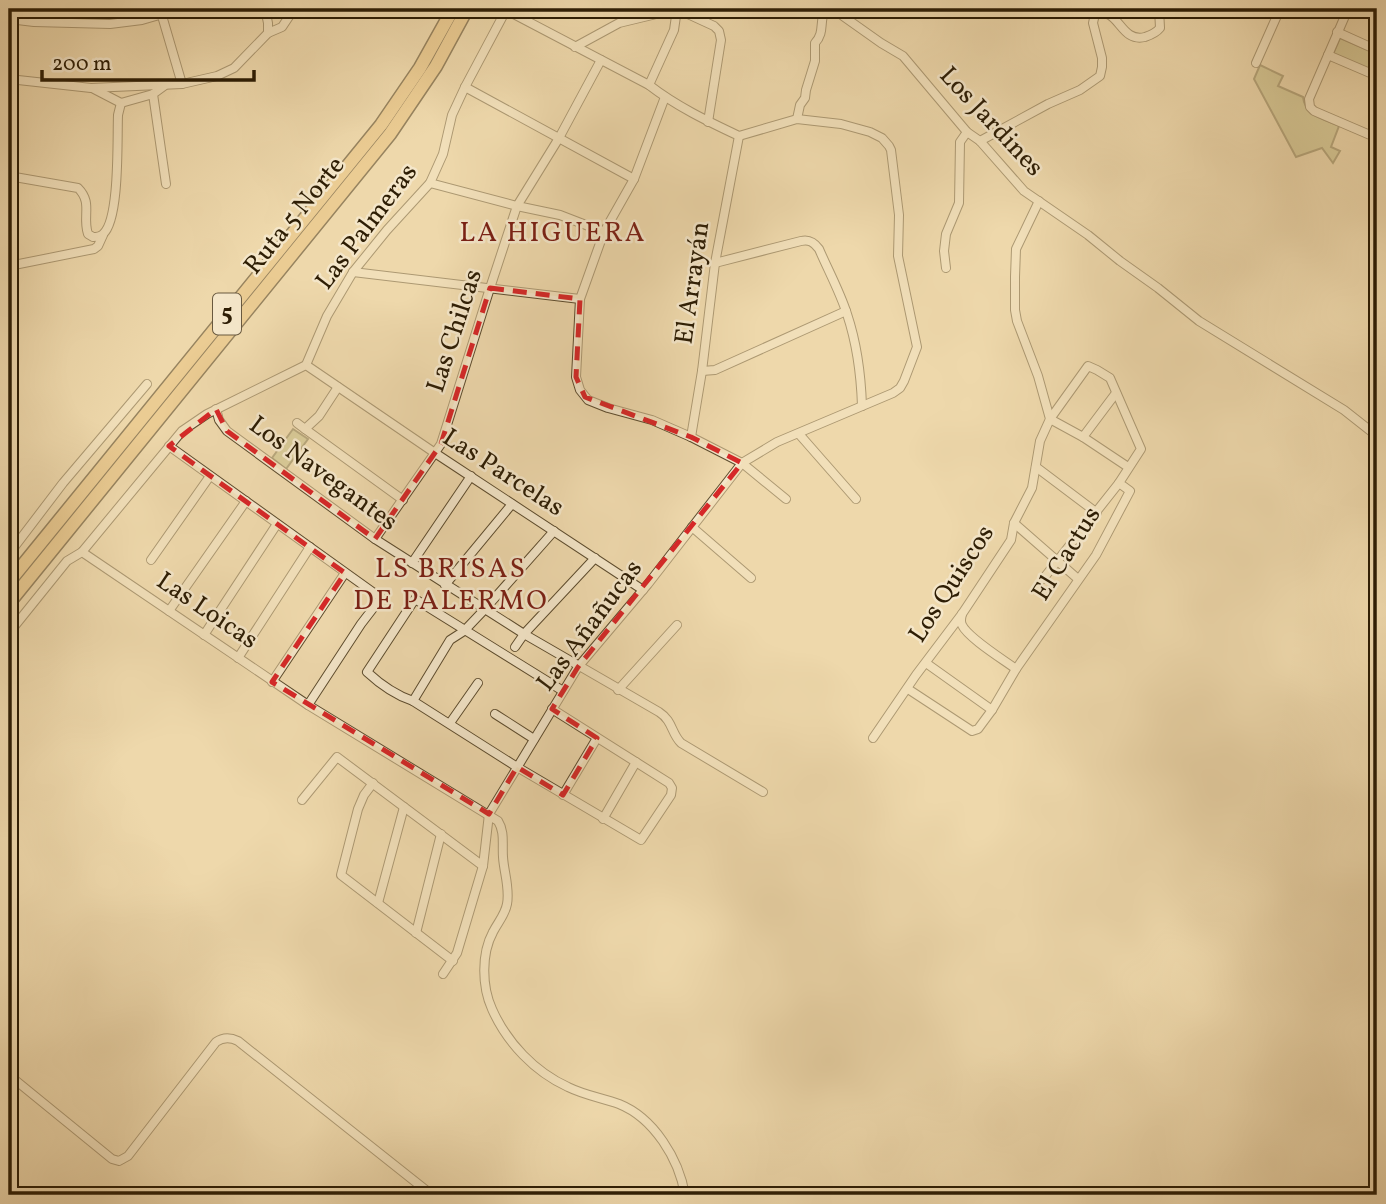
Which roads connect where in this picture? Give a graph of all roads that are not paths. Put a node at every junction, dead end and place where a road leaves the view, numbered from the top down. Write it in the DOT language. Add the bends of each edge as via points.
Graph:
graph roads {
  1 [pos="180,9"];
  2 [pos="265,9"];
  3 [pos="294,9"];
  4 [pos="453,9"];
  5 [pos="467,9"];
  6 [pos="505,9"];
  7 [pos="677,9"];
  8 [pos="824,9"];
  9 [pos="833,9"];
  10 [pos="1159,9"];
  11 [pos="1280,9"];
  12 [pos="1348,9"];
  13 [pos="161,12"];
  14 [pos="9,19"];
  15 [pos="1338,32"];
  16 [pos="268,33"];
  17 [pos="575,47"];
  18 [pos="1377,50"];
  19 [pos="1328,55"];
  20 [pos="601,60"];
  21 [pos="1256,63"];
  22 [pos="1377,76"];
  23 [pos="9,79"];
  24 [pos="182,84"];
  25 [pos="166,85"];
  26 [pos="649,85"];
  27 [pos="464,87"];
  28 [pos="91,88"];
  29 [pos="153,94"];
  30 [pos="665,97"];
  31 [pos="121,103"];
  32 [pos="797,119"];
  33 [pos="708,122"];
  34 [pos="967,132"];
  35 [pos="739,136"];
  36 [pos="559,138"];
  37 [pos="1377,138"];
  38 [pos="980,141"];
  39 [pos="9,176"];
  40 [pos="634,179"];
  41 [pos="430,183"];
  42 [pos="166,184"];
  43 [pos="1039,201"];
  44 [pos="517,206"];
  45 [pos="604,232"];
  46 [pos="103,235"];
  47 [pos="715,263"];
  48 [pos="9,266"];
  49 [pos="946,268"];
  50 [pos="353,272"];
  51 [pos="489,288"];
  52 [pos="580,299"];
  53 [pos="846,311"];
  54 [pos="306,365"];
  55 [pos="702,371"];
  56 [pos="147,384"];
  57 [pos="338,387"];
  58 [pos="1116,393"];
  59 [pos="862,406"];
  60 [pos="216,409"];
  61 [pos="1050,419"];
  62 [pos="298,423"];
  63 [pos="305,429"];
  64 [pos="799,433"];
  65 [pos="691,436"];
  66 [pos="1377,436"];
  67 [pos="1083,437"];
  68 [pos="169,446"];
  69 [pos="435,453"];
  70 [pos="741,463"];
  71 [pos="1035,467"];
  72 [pos="1128,467"];
  73 [pos="210,476"];
  74 [pos="471,477"];
  75 [pos="1119,483"];
  76 [pos="786,499"];
  77 [pos="856,499"];
  78 [pos="402,500"];
  79 [pos="246,501"];
  80 [pos="512,503"];
  81 [pos="1097,513"];
  82 [pos="1014,523"];
  83 [pos="278,524"];
  84 [pos="692,527"];
  85 [pos="554,531"];
  86 [pos="375,540"];
  87 [pos="310,547"];
  88 [pos="82,552"];
  89 [pos="9,554"];
  90 [pos="594,558"];
  91 [pos="151,560"];
  92 [pos="1058,561"];
  93 [pos="412,563"];
  94 [pos="345,573"];
  95 [pos="751,578"];
  96 [pos="1043,579"];
  97 [pos="1078,579"];
  98 [pos="9,582"];
  99 [pos="445,584"];
  100 [pos="643,590"];
  101 [pos="9,603"];
  102 [pos="484,610"];
  103 [pos="169,611"];
  104 [pos="962,614"];
  105 [pos="677,625"];
  106 [pos="464,631"];
  107 [pos="9,633"];
  108 [pos="204,635"];
  109 [pos="524,635"];
  110 [pos="515,647"];
  111 [pos="238,658"];
  112 [pos="926,663"];
  113 [pos="578,667"];
  114 [pos="1016,669"];
  115 [pos="272,682"];
  116 [pos="478,683"];
  117 [pos="908,689"];
  118 [pos="618,690"];
  119 [pos="563,691"];
  120 [pos="413,701"];
  121 [pos="307,705"];
  122 [pos="552,709"];
  123 [pos="992,709"];
  124 [pos="495,715"];
  125 [pos="450,723"];
  126 [pos="597,738"];
  127 [pos="873,738"];
  128 [pos="534,739"];
  129 [pos="636,762"];
  130 [pos="517,767"];
  131 [pos="373,783"];
  132 [pos="763,792"];
  133 [pos="563,795"];
  134 [pos="302,800"];
  135 [pos="404,807"];
  136 [pos="489,814"];
  137 [pos="603,819"];
  138 [pos="441,834"];
  139 [pos="483,866"];
  140 [pos="377,903"];
  141 [pos="416,933"];
  142 [pos="453,961"];
  143 [pos="443,974"];
  144 [pos="9,1075"];
  145 [pos="432,1195"];
  146 [pos="685,1195"];
  1 -- 13 [label="street"];
  2 -- 16 [label="street"];
  3 -- 16 [label="street" via="282,27"];
  4 -- 98 [label="highway, Ruta 5 Norte / 5" via="381,125"];
  5 -- 101 [label="highway, Ruta 5 Norte / 5" via="390,134"];
  6 -- 17 [label="street"];
  6 -- 27 [label="street, Las Palmeras"];
  7 -- 17 [label="street" via="619,23"];
  7 -- 26 [label="street" via="674,30"];
  7 -- 33 [label="street" via="714,26 721,37"];
  8 -- 32 [label="street" via="815,61"];
  9 -- 34 [label="street, Los Jardines" via="903,57"];
  10 -- 38 [label="street" via="1160,28 1142,38 1126,33 1106,13 1095,14 1100,76"];
  11 -- 21 [label="street"];
  12 -- 15 [label="street"];
  13 -- 14 [label="street" via="110,24"];
  13 -- 24 [label="street"];
  15 -- 18 [label="street"];
  15 -- 19 [label="street"];
  16 -- 24 [label="street" via="234,68"];
  17 -- 20 [label="street"];
  19 -- 22 [label="street"];
  19 -- 37 [label="street" via="1309,99 1310,107"];
  20 -- 26 [label="street"];
  20 -- 36 [label="street, Las Chilcas"];
  23 -- 28 [label="street"];
  24 -- 25 [label="street"];
  25 -- 28 [label="street"];
  25 -- 29 [label="street"];
  26 -- 30 [label="street"];
  27 -- 36 [label="street"];
  27 -- 41 [label="street, Las Palmeras"];
  28 -- 31 [label="street"];
  29 -- 31 [label="street"];
  29 -- 42 [label="street"];
  30 -- 33 [label="street"];
  30 -- 40 [label="street"];
  31 -- 46 [label="street" via="115,204"];
  32 -- 35 [label="street"];
  32 -- 59 [label="street" via="870,132 883,138 891,150 899,215 898,256 917,347 900,388"];
  33 -- 35 [label="street"];
  34 -- 38 [label="street, Los Jardines"];
  34 -- 49 [label="street" via="960,142 959,203 946,234"];
  35 -- 47 [label="street, El Arrayán"];
  36 -- 40 [label="street"];
  36 -- 44 [label="street, Las Chilcas"];
  38 -- 43 [label="street, Los Jardines" via="1024,191"];
  39 -- 46 [label="street" via="78,188 85,195 88,234"];
  40 -- 45 [label="street"];
  41 -- 44 [label="street"];
  41 -- 50 [label="street, Las Palmeras"];
  43 -- 61 [label="street" via="1016,249 1015,310"];
  43 -- 66 [label="street, Los Jardines" via="1199,321 1344,410"];
  44 -- 45 [label="street" via="560,215"];
  44 -- 51 [label="street, Las Chilcas"];
  45 -- 52 [label="street"];
  46 -- 48 [label="street" via="94,249"];
  47 -- 53 [label="street" via="800,241 812,242"];
  47 -- 55 [label="street, El Arrayán"];
  50 -- 51 [label="street"];
  50 -- 54 [label="street, Las Palmeras"];
  51 -- 52 [label="street"];
  51 -- 69 [label="street, Las Chilcas"];
  52 -- 65 [label="street" via="576,377 582,394 608,408"];
  53 -- 55 [label="street" via="715,370"];
  53 -- 59 [label="street" via="858,355"];
  54 -- 57 [label="street, Las Parcelas"];
  54 -- 60 [label="street"];
  55 -- 65 [label="street, El Arrayán"];
  56 -- 89 [label="street"];
  57 -- 63 [label="street"];
  57 -- 69 [label="street, Las Parcelas"];
  58 -- 61 [label="street, Los Quiscos" via="1110,378 1087,366"];
  58 -- 67 [label="street"];
  58 -- 72 [label="street, El Cactus" via="1141,449"];
  59 -- 64 [label="street"];
  60 -- 68 [label="street" via="190,425"];
  60 -- 86 [label="street, Los Navegantes" via="227,431"];
  61 -- 67 [label="street"];
  61 -- 71 [label="street, Los Quiscos"];
  62 -- 63 [label="street"];
  63 -- 78 [label="street"];
  64 -- 70 [label="street"];
  64 -- 77 [label="street"];
  65 -- 70 [label="street"];
  67 -- 72 [label="street"];
  68 -- 73 [label="street"];
  68 -- 88 [label="street"];
  69 -- 74 [label="street, Las Parcelas"];
  69 -- 78 [label="street, Las Chilcas"];
  70 -- 76 [label="street"];
  70 -- 84 [label="street, Las Añañucas"];
  71 -- 81 [label="street"];
  71 -- 82 [label="street, Los Quiscos" via="1032,488"];
  72 -- 75 [label="street, El Cactus"];
  73 -- 79 [label="street"];
  73 -- 91 [label="street"];
  74 -- 80 [label="street, Las Parcelas"];
  74 -- 93 [label="street"];
  75 -- 81 [label="street"];
  75 -- 97 [label="street, El Cactus" via="1130,491"];
  78 -- 86 [label="street, Las Chilcas"];
  79 -- 83 [label="street"];
  79 -- 103 [label="street"];
  80 -- 85 [label="street, Las Parcelas"];
  80 -- 99 [label="street"];
  81 -- 92 [label="street"];
  82 -- 92 [label="street"];
  82 -- 104 [label="street, Los Quiscos" via="1011,540"];
  83 -- 87 [label="street"];
  83 -- 108 [label="street"];
  84 -- 95 [label="street"];
  84 -- 100 [label="street, Las Añañucas"];
  85 -- 90 [label="street, Las Parcelas"];
  85 -- 102 [label="street"];
  86 -- 93 [label="street, Los Navegantes"];
  87 -- 94 [label="street"];
  87 -- 111 [label="street"];
  88 -- 103 [label="street, Las Loicas"];
  88 -- 107 [label="street" via="67,561"];
  90 -- 100 [label="street, Las Parcelas"];
  90 -- 109 [label="street"];
  92 -- 96 [label="street"];
  92 -- 97 [label="street"];
  93 -- 99 [label="street, Los Navegantes"];
  94 -- 115 [label="street"];
  94 -- 121 [label="street" via="381,598"];
  97 -- 114 [label="street, El Cactus"];
  99 -- 102 [label="street, Los Navegantes"];
  100 -- 113 [label="street, Las Añañucas"];
  102 -- 106 [label="street"];
  102 -- 109 [label="street, Los Navegantes"];
  103 -- 108 [label="street, Las Loicas"];
  104 -- 112 [label="street, Los Quiscos"];
  104 -- 114 [label="street" via="960,621 972,637"];
  105 -- 118 [label="street"];
  106 -- 119 [label="street"];
  106 -- 120 [label="street" via="450,640"];
  106 -- 120 [label="street" via="415,599 367,672"];
  108 -- 111 [label="street, Las Loicas"];
  109 -- 110 [label="street"];
  109 -- 113 [label="street, Los Navegantes"];
  111 -- 115 [label="street, Las Loicas"];
  112 -- 117 [label="street, Los Quiscos"];
  112 -- 123 [label="street"];
  113 -- 118 [label="street, Los Navegantes"];
  113 -- 119 [label="street, Las Añañucas"];
  114 -- 123 [label="street, El Cactus"];
  115 -- 121 [label="street, Las Loicas"];
  116 -- 125 [label="street"];
  117 -- 123 [label="street, El Cactus" via="972,731"];
  117 -- 127 [label="street, Los Quiscos"];
  118 -- 132 [label="street, Los Navegantes" via="663,715 681,743"];
  119 -- 122 [label="street, Las Añañucas"];
  120 -- 125 [label="street"];
  121 -- 136 [label="street, Las Loicas"];
  122 -- 126 [label="street"];
  122 -- 128 [label="street, Las Añañucas"];
  124 -- 128 [label="street"];
  125 -- 130 [label="street"];
  126 -- 129 [label="street"];
  126 -- 133 [label="street"];
  128 -- 130 [label="street, Las Añañucas"];
  129 -- 137 [label="street"];
  129 -- 137 [label="street" via="669,783 669,798 641,840"];
  130 -- 133 [label="street"];
  130 -- 136 [label="street, Las Añañucas"];
  131 -- 134 [label="street" via="337,757"];
  131 -- 135 [label="street"];
  131 -- 140 [label="street" via="358,808 341,875"];
  133 -- 137 [label="street"];
  135 -- 138 [label="street"];
  135 -- 140 [label="street"];
  136 -- 139 [label="street, Las Añañucas"];
  136 -- 146 [label="street" via="502,827 508,889 506,909 490,938 486,958 487,997 497,1020 518,1050 546,1075 581,1093 620,1105 648,1124 674,1160"];
  138 -- 139 [label="street"];
  138 -- 141 [label="street"];
  139 -- 142 [label="street, Las Añañucas"];
  140 -- 141 [label="street"];
  141 -- 142 [label="street"];
  142 -- 143 [label="street, Las Añañucas"];
  144 -- 145 [label="street" via="119,1161 128,1156 216,1042 231,1038"];
}
